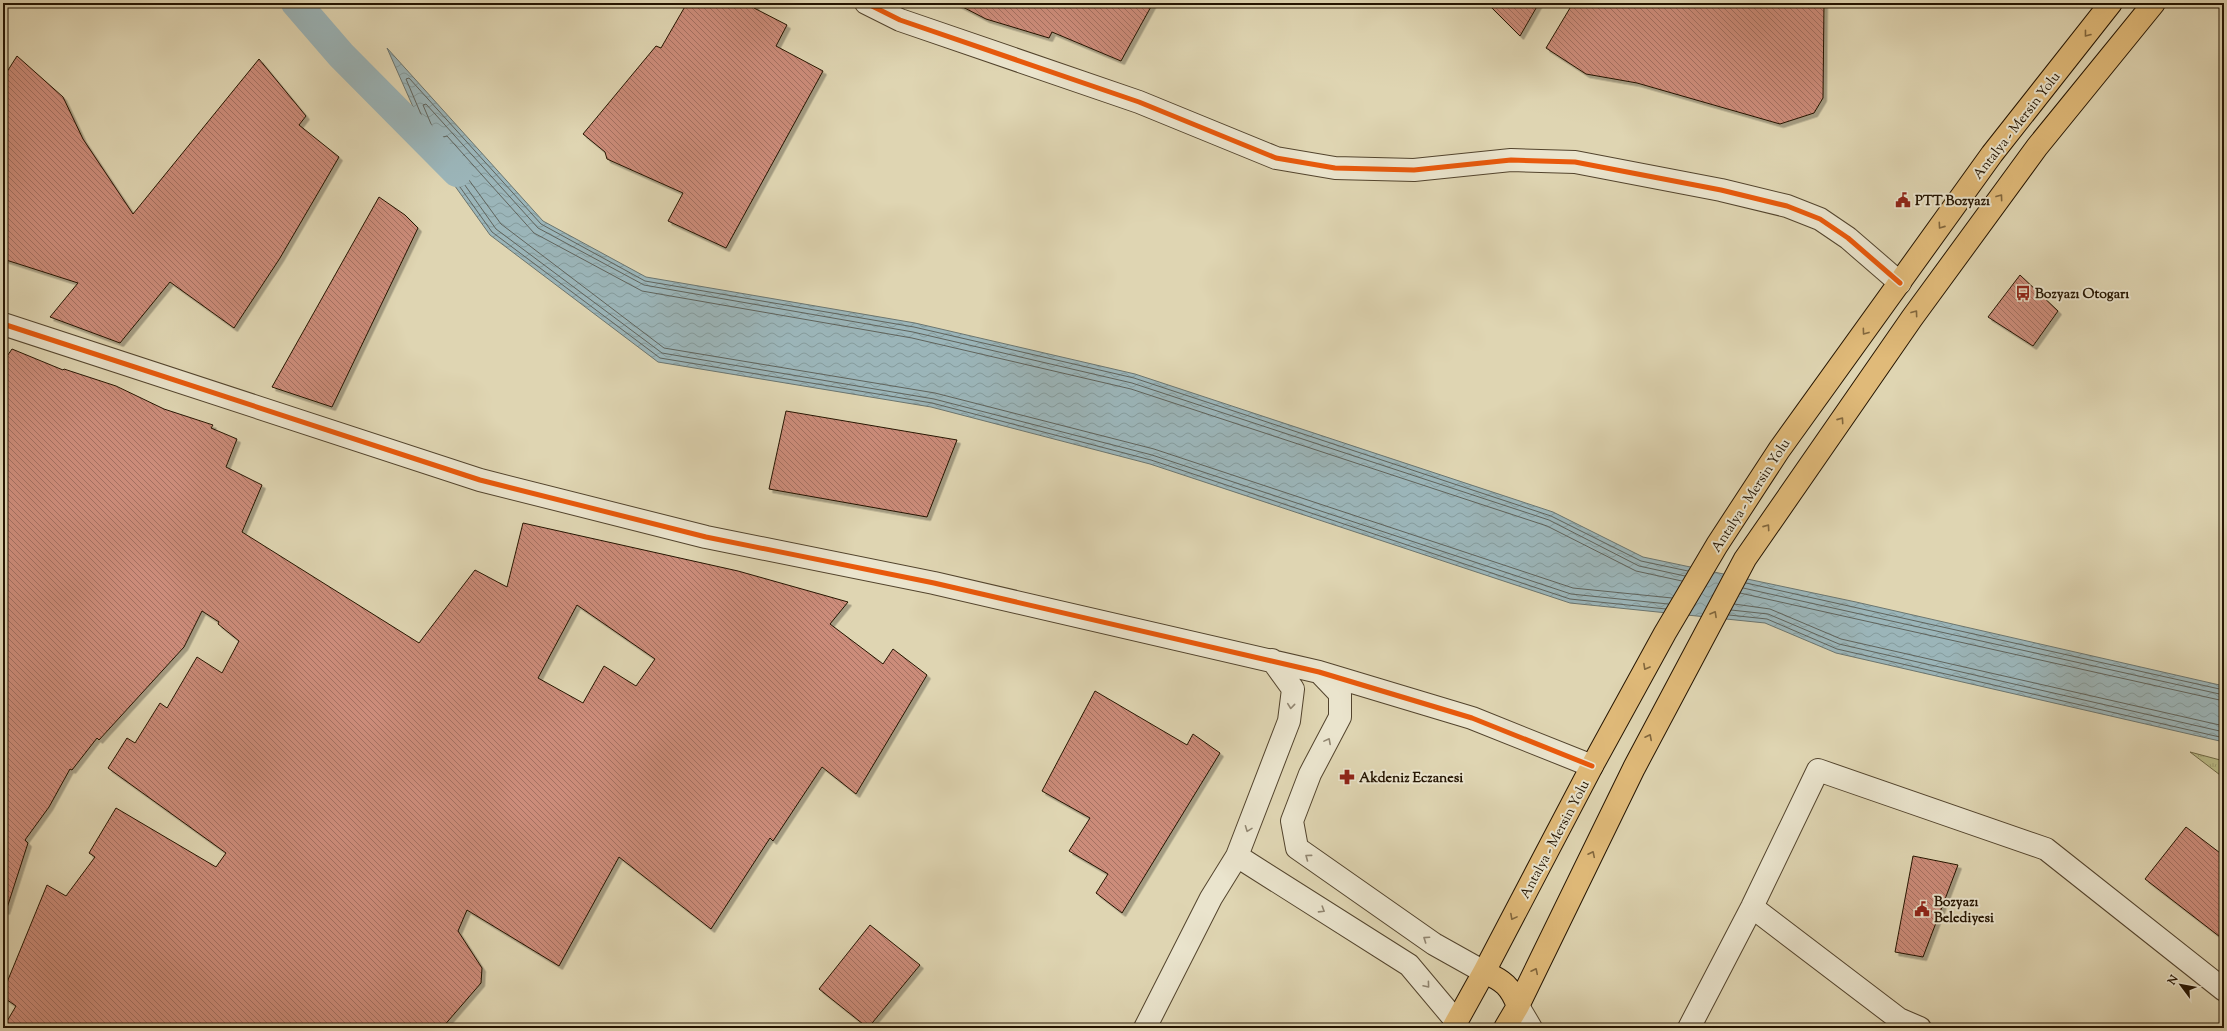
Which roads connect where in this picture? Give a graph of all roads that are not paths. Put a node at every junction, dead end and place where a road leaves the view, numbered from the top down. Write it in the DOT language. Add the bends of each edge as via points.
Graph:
graph roads {
  1 [pos="866,3"];
  2 [pos="2111,3"];
  3 [pos="2154,3"];
  4 [pos="1900,283"];
  5 [pos="3,324"];
  6 [pos="1272,660"];
  7 [pos="1320,672"];
  8 [pos="1592,766"];
  9 [pos="1237,856"];
  10 [pos="1752,907"];
  11 [pos="1484,972"];
  12 [pos="2224,990"];
  13 [pos="1518,1006"];
  14 [pos="1896,1024"];
  15 [pos="1456,1026"];
  16 [pos="1145,1028"];
  17 [pos="1505,1028"];
  18 [pos="1531,1028"];
  19 [pos="1689,1028"];
  20 [pos="1920,1028"];
  1 -- 4 [label="street" via="900,20 1140,102 1276,158 1335,168 1414,170 1510,160 1575,162 1721,190 1787,206 1820,220 1848,238"];
  2 -- 4 [label="highway, Antalya - Mersin Yolu, one-way" via="1992,154"];
  13 -- 3 [label="highway, one-way" via="1634,768 1744,559 1912,318 2028,160"];
  4 -- 8 [label="highway, Antalya - Mersin Yolu, one-way" via="1779,450 1717,545 1665,632"];
  5 -- 6 [label="street" via="480,480 706,537 934,583"];
  6 -- 7 [label="street"];
  6 -- 9 [label="street, one-way" via="1293,689 1290,721"];
  7 -- 8 [label="street" via="1472,718"];
  11 -- 7 [label="street, one-way" via="1434,944 1297,848 1292,821 1310,774 1340,717 1340,694"];
  8 -- 11 [label="highway, Antalya - Mersin Yolu, one-way"];
  9 -- 15 [label="street, one-way" via="1410,965"];
  9 -- 16 [label="street" via="1211,898"];
  10 -- 12 [label="street" via="1818,770 2046,849"];
  10 -- 14 [label="street"];
  10 -- 19 [label="street"];
  11 -- 13 [label="highway" via="1500,979 1512,990"];
  11 -- 15 [label="highway, Antalya - Mersin Yolu"];
  13 -- 17 [label="highway"];
  13 -- 18 [label="street"];
  14 -- 20 [label="street"];
}
